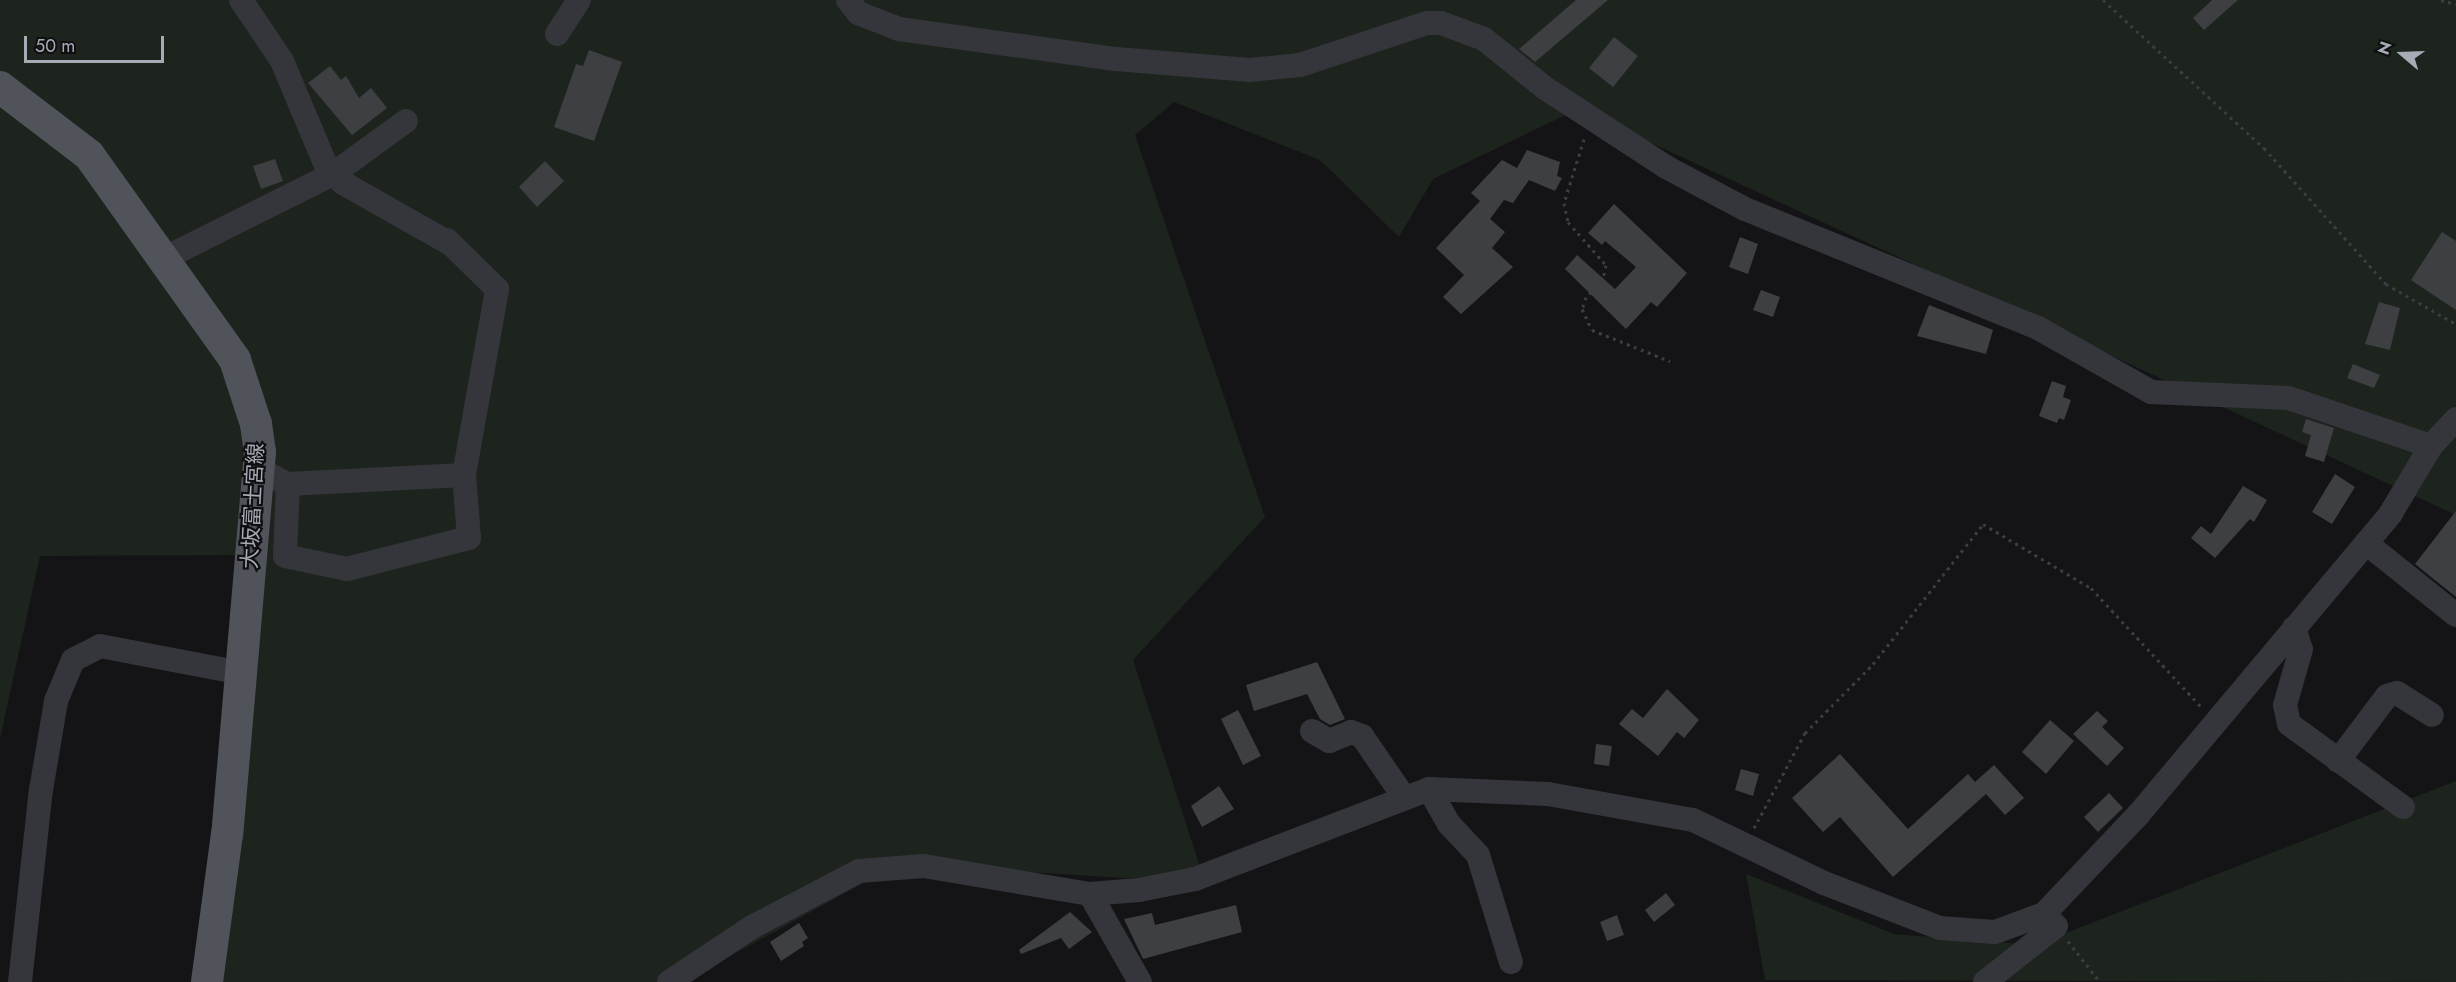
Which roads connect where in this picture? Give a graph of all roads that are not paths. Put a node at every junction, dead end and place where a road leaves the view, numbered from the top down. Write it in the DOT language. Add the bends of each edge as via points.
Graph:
graph roads {
  1 [pos="241,0"];
  2 [pos="579,0"];
  3 [pos="848,0"];
  4 [pos="557,34"];
  5 [pos="0,87"];
  6 [pos="406,121"];
  7 [pos="333,174"];
  8 [pos="163,259"];
  9 [pos="2456,419"];
  10 [pos="2431,446"];
  11 [pos="258,469"];
  12 [pos="464,475"];
  13 [pos="288,484"];
  14 [pos="2366,543"];
  15 [pos="2456,615"];
  16 [pos="2294,628"];
  17 [pos="240,673"];
  18 [pos="2432,715"];
  19 [pos="1312,731"];
  20 [pos="2338,760"];
  21 [pos="1429,789"];
  22 [pos="1404,796"];
  23 [pos="2403,807"];
  24 [pos="1090,894"];
  25 [pos="2050,920"];
  26 [pos="1511,962"];
  27 [pos="20,982"];
  28 [pos="207,982"];
  29 [pos="669,982"];
  30 [pos="1140,982"];
  31 [pos="1985,982"];
  1 -- 7 [label="street" via="282,60"];
  2 -- 4 [label="street"];
  3 -- 10 [label="street" via="858,13 899,28 1116,59 1250,70 1300,65 1427,23 1442,23 1484,39 1666,167 1744,208 2038,328 2151,392 2289,398"];
  5 -- 8 [label="main road, 大坂富士宮線" via="89,155"];
  6 -- 7 [label="street"];
  7 -- 8 [label="street"];
  7 -- 12 [label="street" via="448,241 497,289"];
  8 -- 11 [label="main road, 大坂富士宮線" via="235,360 256,424"];
  9 -- 10 [label="street"];
  10 -- 14 [label="street" via="2391,513"];
  11 -- 13 [label="street"];
  11 -- 17 [label="main road, 大坂富士宮線"];
  12 -- 13 [label="street"];
  12 -- 13 [label="street" via="469,538 347,569 285,556"];
  14 -- 15 [label="street"];
  14 -- 16 [label="street"];
  16 -- 20 [label="street" via="2301,650 2285,705 2289,724"];
  16 -- 25 [label="street"];
  17 -- 27 [label="street" via="99,645 73,660 56,701"];
  17 -- 28 [label="main road, 大坂富士宮線" via="227,834"];
  18 -- 20 [label="street" via="2397,693 2386,696"];
  19 -- 22 [label="street" via="1329,741 1351,732 1362,736"];
  20 -- 23 [label="street"];
  21 -- 22 [label="street"];
  21 -- 25 [label="street" via="1476,788 1615,803 1693,820 1883,909 1940,928 1995,932"];
  21 -- 26 [label="street" via="1449,824 1478,855"];
  22 -- 24 [label="street" via="1195,879"];
  24 -- 29 [label="street" via="924,866 859,871 780,911"];
  24 -- 30 [label="street"];
  25 -- 31 [label="street"];
}
